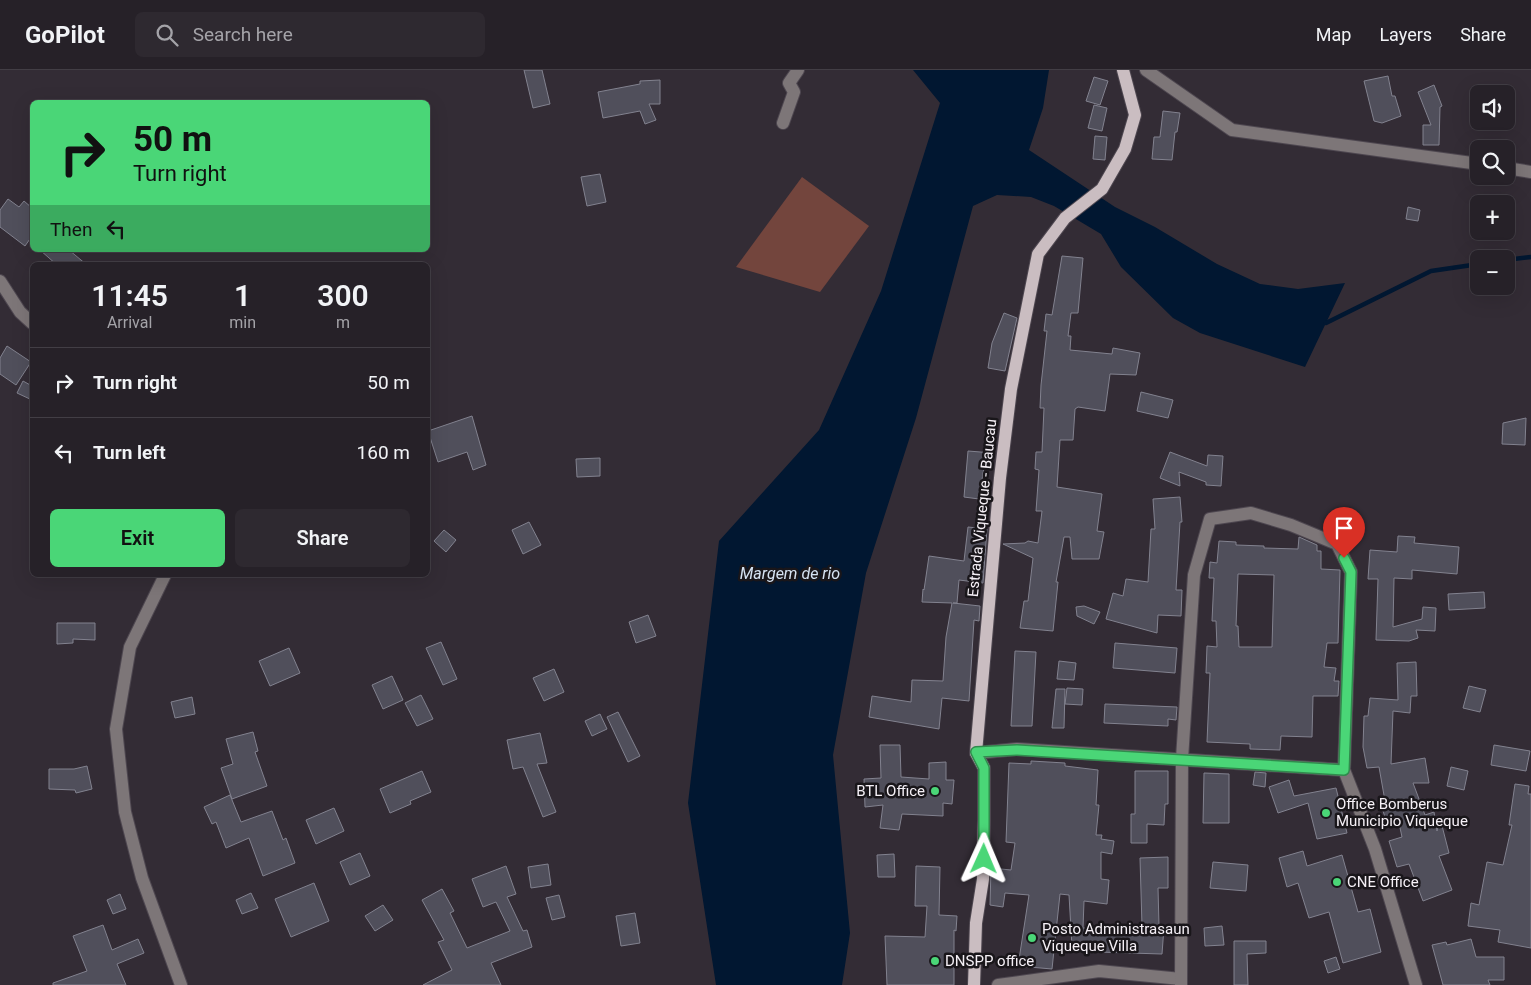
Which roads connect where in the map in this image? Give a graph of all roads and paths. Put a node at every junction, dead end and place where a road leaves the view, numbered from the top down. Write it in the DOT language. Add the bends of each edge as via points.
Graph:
graph roads {
  1 [pos="798,70"];
  2 [pos="1123,70"];
  3 [pos="1146,70"];
  4 [pos="783,123"];
  5 [pos="1470,163"];
  6 [pos="1515,169"];
  7 [pos="1531,172"];
  8 [pos="0,281"];
  9 [pos="30,321"];
  10 [pos="164,577"];
  11 [pos="976,752"];
  12 [pos="1182,759"];
  13 [pos="1344,770"];
  14 [pos="1181,982"];
  15 [pos="181,985"];
  16 [pos="974,985"];
  17 [pos="998,985"];
  18 [pos="1416,985"];
  1 -- 4 [label="street" via="789,84 794,92"];
  2 -- 11 [label="main road, Estrada Viqueque - Baucau" via="1135,115 1125,149 1102,189 1065,218 1038,254 1011,389"];
  3 -- 5 [label="street" via="1232,130"];
  6 -- 7 [label="street"];
  8 -- 9 [label="street" via="20,312"];
  10 -- 15 [label="street" via="130,647 116,729 125,812 142,878"];
  11 -- 12 [label="street" via="1017,750"];
  11 -- 16 [label="main road, Estrada Viqueque - Baucau" via="984,768 984,820 983,879 976,923"];
  12 -- 13 [label="street"];
  12 -- 13 [label="street" via="1194,575 1210,519 1251,514 1291,525 1338,544 1351,572"];
  12 -- 14 [label="street"];
  13 -- 18 [label="street" via="1375,849"];
  14 -- 17 [label="street" via="1099,972"];
}
